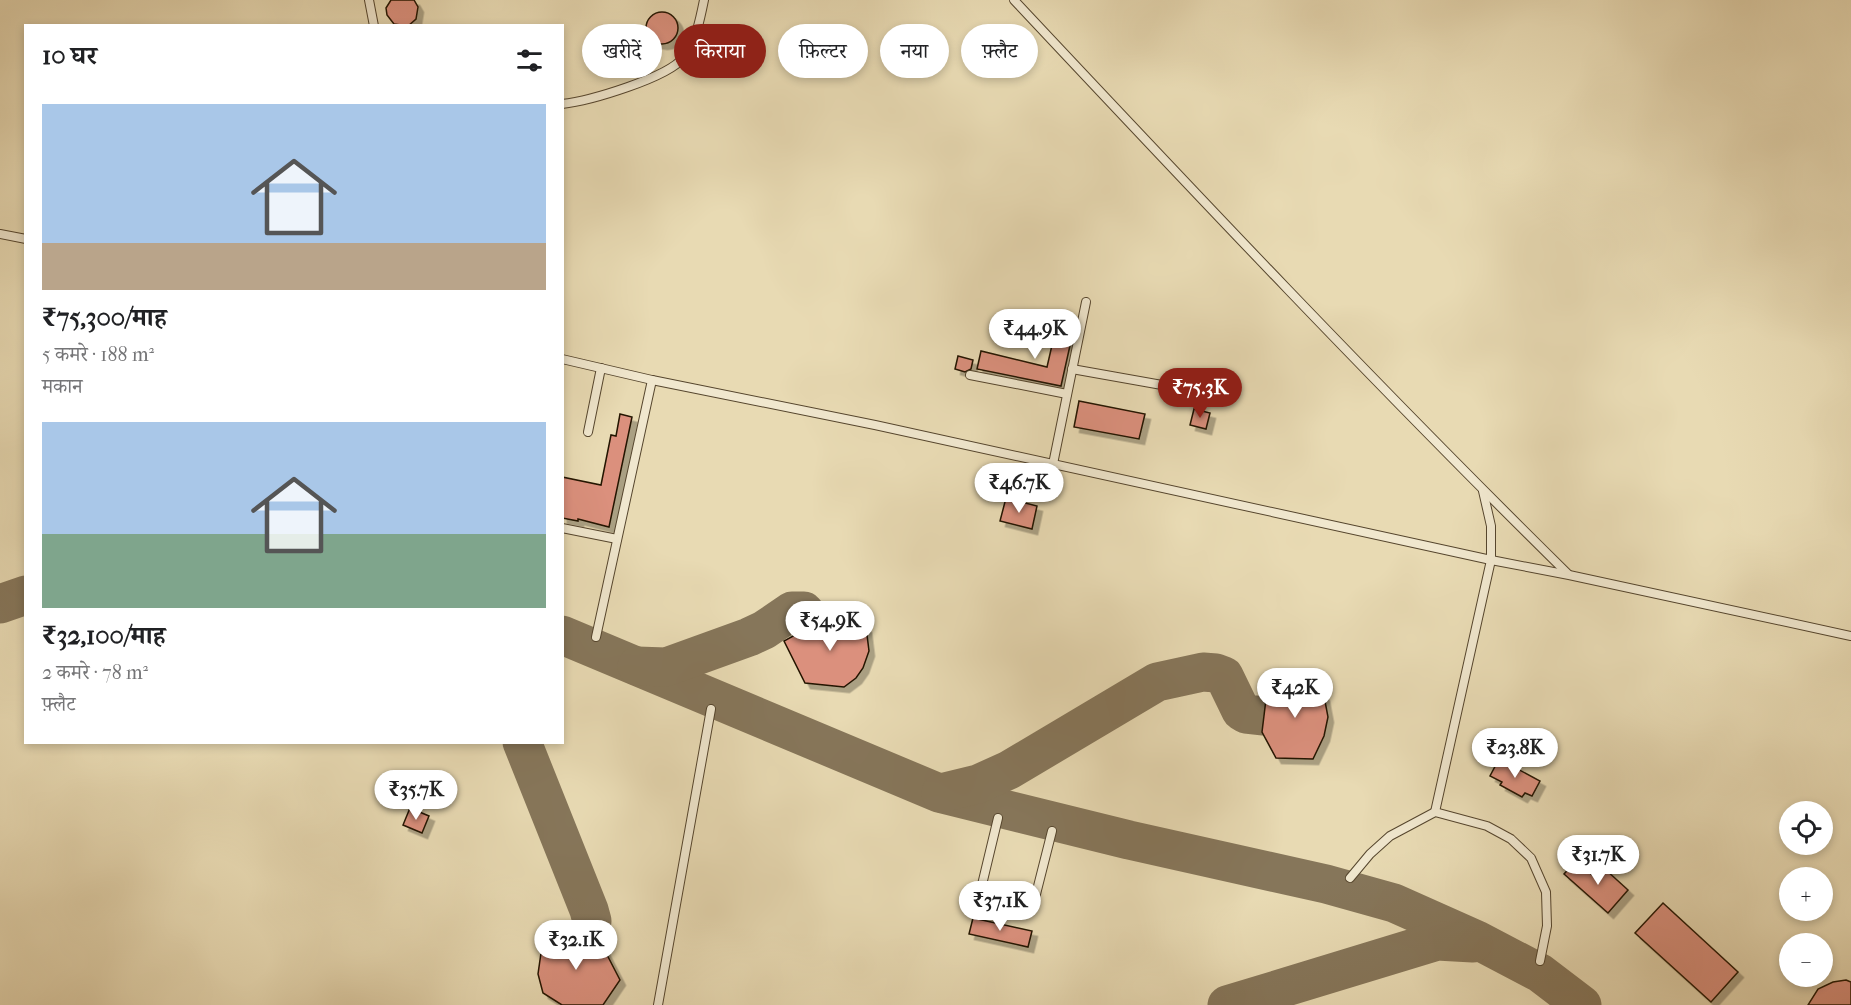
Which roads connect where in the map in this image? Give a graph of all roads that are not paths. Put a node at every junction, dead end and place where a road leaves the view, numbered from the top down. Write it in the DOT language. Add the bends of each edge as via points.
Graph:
graph roads {
  1 [pos="369,0"];
  2 [pos="704,0"];
  3 [pos="1014,0"];
  4 [pos="374,24"];
  5 [pos="564,104"];
  6 [pos="0,234"];
  7 [pos="24,239"];
  8 [pos="1086,302"];
  9 [pos="564,359"];
  10 [pos="601,368"];
  11 [pos="1072,369"];
  12 [pos="970,375"];
  13 [pos="652,380"];
  14 [pos="1190,390"];
  15 [pos="1067,394"];
  16 [pos="588,432"];
  17 [pos="1053,464"];
  18 [pos="1482,490"];
  19 [pos="564,528"];
  20 [pos="617,539"];
  21 [pos="1491,560"];
  22 [pos="1569,575"];
  23 [pos="1851,636"];
  24 [pos="596,637"];
  25 [pos="711,710"];
  26 [pos="1435,812"];
  27 [pos="998,818"];
  28 [pos="1052,831"];
  29 [pos="1350,878"];
  30 [pos="1540,961"];
  31 [pos="658,1005"];
  1 -- 4 [label="lane"];
  2 -- 5 [label="lane" via="697,33 688,50 683,59 663,74"];
  3 -- 18 [label="lane"];
  6 -- 7 [label="lane"];
  8 -- 11 [label="lane"];
  9 -- 10 [label="lane"];
  10 -- 13 [label="lane"];
  10 -- 16 [label="lane"];
  11 -- 14 [label="lane"];
  11 -- 15 [label="lane"];
  12 -- 15 [label="lane"];
  13 -- 17 [label="lane"];
  13 -- 20 [label="lane"];
  15 -- 17 [label="lane"];
  17 -- 21 [label="lane"];
  18 -- 21 [label="lane" via="1491,526"];
  18 -- 22 [label="lane"];
  19 -- 20 [label="lane"];
  20 -- 24 [label="lane"];
  21 -- 22 [label="lane"];
  21 -- 26 [label="lane"];
  22 -- 23 [label="lane"];
  25 -- 31 [label="lane"];
  26 -- 29 [label="lane" via="1390,836"];
  26 -- 30 [label="lane" via="1487,826 1511,839 1531,858 1546,892 1547,926"];
  27 -- 28 [label="lane" via="980,893 1033,906"];
}
